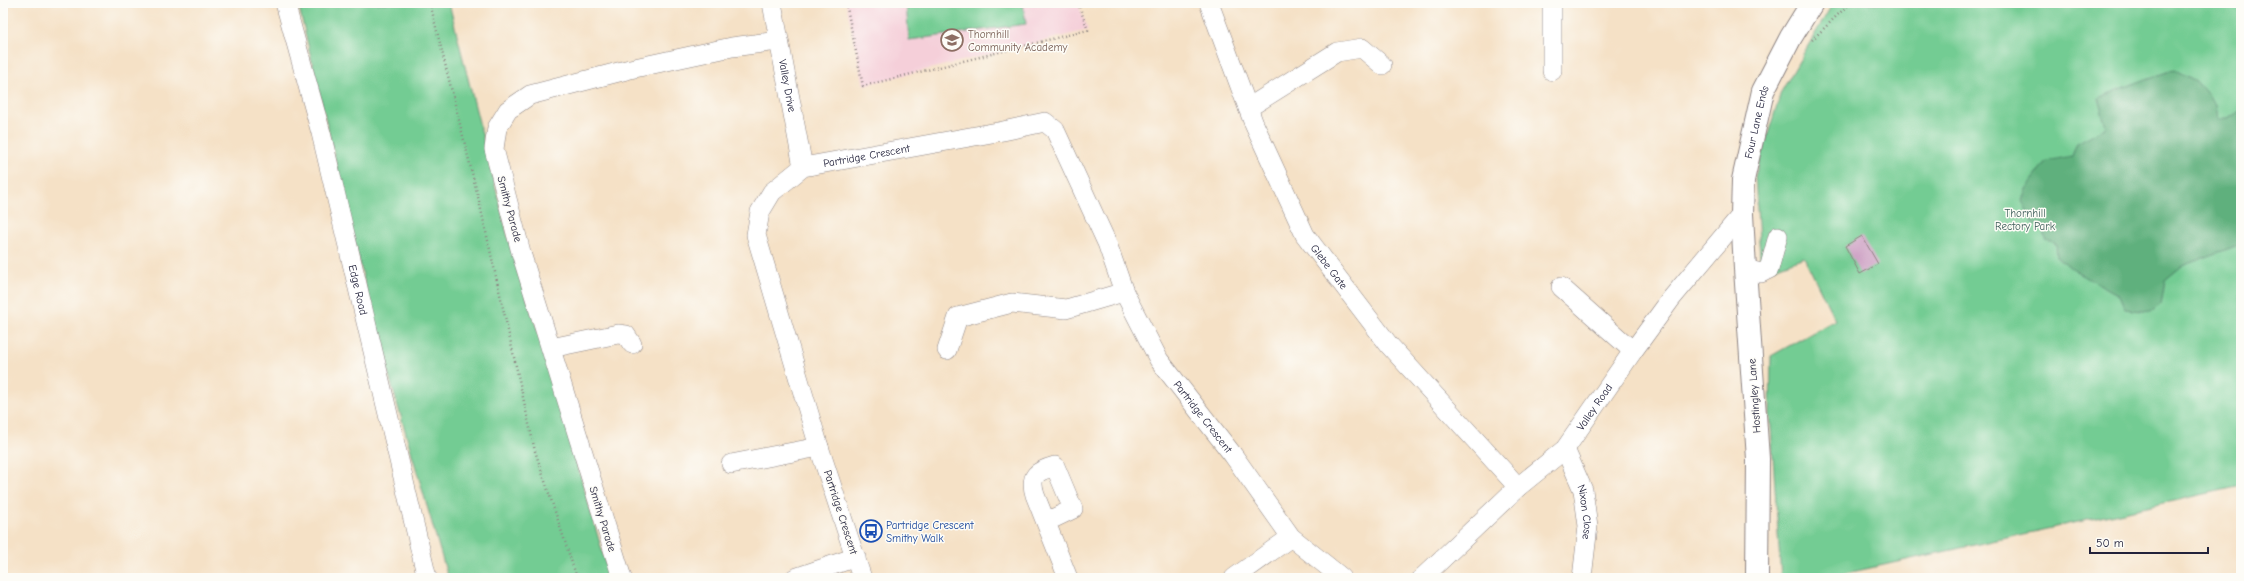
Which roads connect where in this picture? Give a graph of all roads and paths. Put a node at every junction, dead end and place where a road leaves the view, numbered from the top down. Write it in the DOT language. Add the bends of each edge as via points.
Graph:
graph roads {
  1 [pos="285,3"];
  2 [pos="429,3"];
  3 [pos="772,3"];
  4 [pos="846,3"];
  5 [pos="1078,3"];
  6 [pos="1209,3"];
  7 [pos="1552,3"];
  8 [pos="1812,3"];
  9 [pos="1796,20"];
  10 [pos="778,41"];
  11 [pos="1382,65"];
  12 [pos="1552,70"];
  13 [pos="1248,108"];
  14 [pos="803,167"];
  15 [pos="1742,214"];
  16 [pos="1778,236"];
  17 [pos="1745,269"];
  18 [pos="1561,287"];
  19 [pos="1124,292"];
  20 [pos="632,344"];
  21 [pos="550,348"];
  22 [pos="948,350"];
  23 [pos="1633,351"];
  24 [pos="819,447"];
  25 [pos="1565,449"];
  26 [pos="731,464"];
  27 [pos="1518,487"];
  28 [pos="1046,522"];
  29 [pos="1291,536"];
  30 [pos="856,557"];
  31 [pos="428,578"];
  32 [pos="577,578"];
  33 [pos="622,578"];
  34 [pos="795,578"];
  35 [pos="862,578"];
  36 [pos="1068,578"];
  37 [pos="1234,578"];
  38 [pos="1342,578"];
  39 [pos="1422,578"];
  40 [pos="1582,578"];
  41 [pos="1756,578"];
  1 -- 31 [label="street, Edge Road" via="321,133"];
  2 -- 32 [label="path" via="480,205 535,451"];
  3 -- 10 [label="street, Valley Drive"];
  4 -- 5 [label="path" via="863,86 1088,30"];
  6 -- 13 [label="street, Glebe Gate"];
  7 -- 12 [label="street"];
  8 -- 9 [label="main road, Four Lane Ends"];
  9 -- 15 [label="main road, Four Lane Ends" via="1763,91 1743,180"];
  10 -- 14 [label="street, Valley Drive"];
  10 -- 21 [label="street, Smithy Parade" via="732,47 630,69 530,95 508,110 497,128 494,149 522,256"];
  11 -- 13 [label="street" via="1362,48 1337,52"];
  13 -- 27 [label="street, Glebe Gate" via="1305,235 1388,344"];
  14 -- 19 [label="street, Partridge Crescent" via="1045,122 1055,130 1107,243"];
  14 -- 24 [label="street, Partridge Crescent" via="772,192 760,212 756,235"];
  15 -- 17 [label="main road, Hostingley Lane"];
  15 -- 23 [label="street, Valley Road" via="1671,299"];
  16 -- 17 [label="street" via="1769,269 1761,273"];
  17 -- 41 [label="main road, Hostingley Lane" via="1758,459"];
  18 -- 23 [label="street"];
  19 -- 22 [label="street" via="1066,309 1012,304 958,317"];
  19 -- 29 [label="street, Partridge Crescent" via="1159,360 1233,455"];
  20 -- 21 [label="street" via="626,335 618,334"];
  21 -- 33 [label="street, Smithy Parade"];
  23 -- 25 [label="street, Valley Road"];
  24 -- 26 [label="street"];
  24 -- 30 [label="street, Partridge Crescent"];
  25 -- 27 [label="street, Valley Road"];
  25 -- 40 [label="street, Nixon Close" via="1583,490 1588,526"];
  27 -- 39 [label="street, Valley Road"];
  28 -- 28 [label="street" via="1035,495 1033,478 1038,472 1055,466 1073,509"];
  28 -- 36 [label="street"];
  29 -- 37 [label="street"];
  29 -- 38 [label="street, Partridge Crescent"];
  30 -- 34 [label="street"];
  30 -- 35 [label="street, Partridge Crescent"];
}
